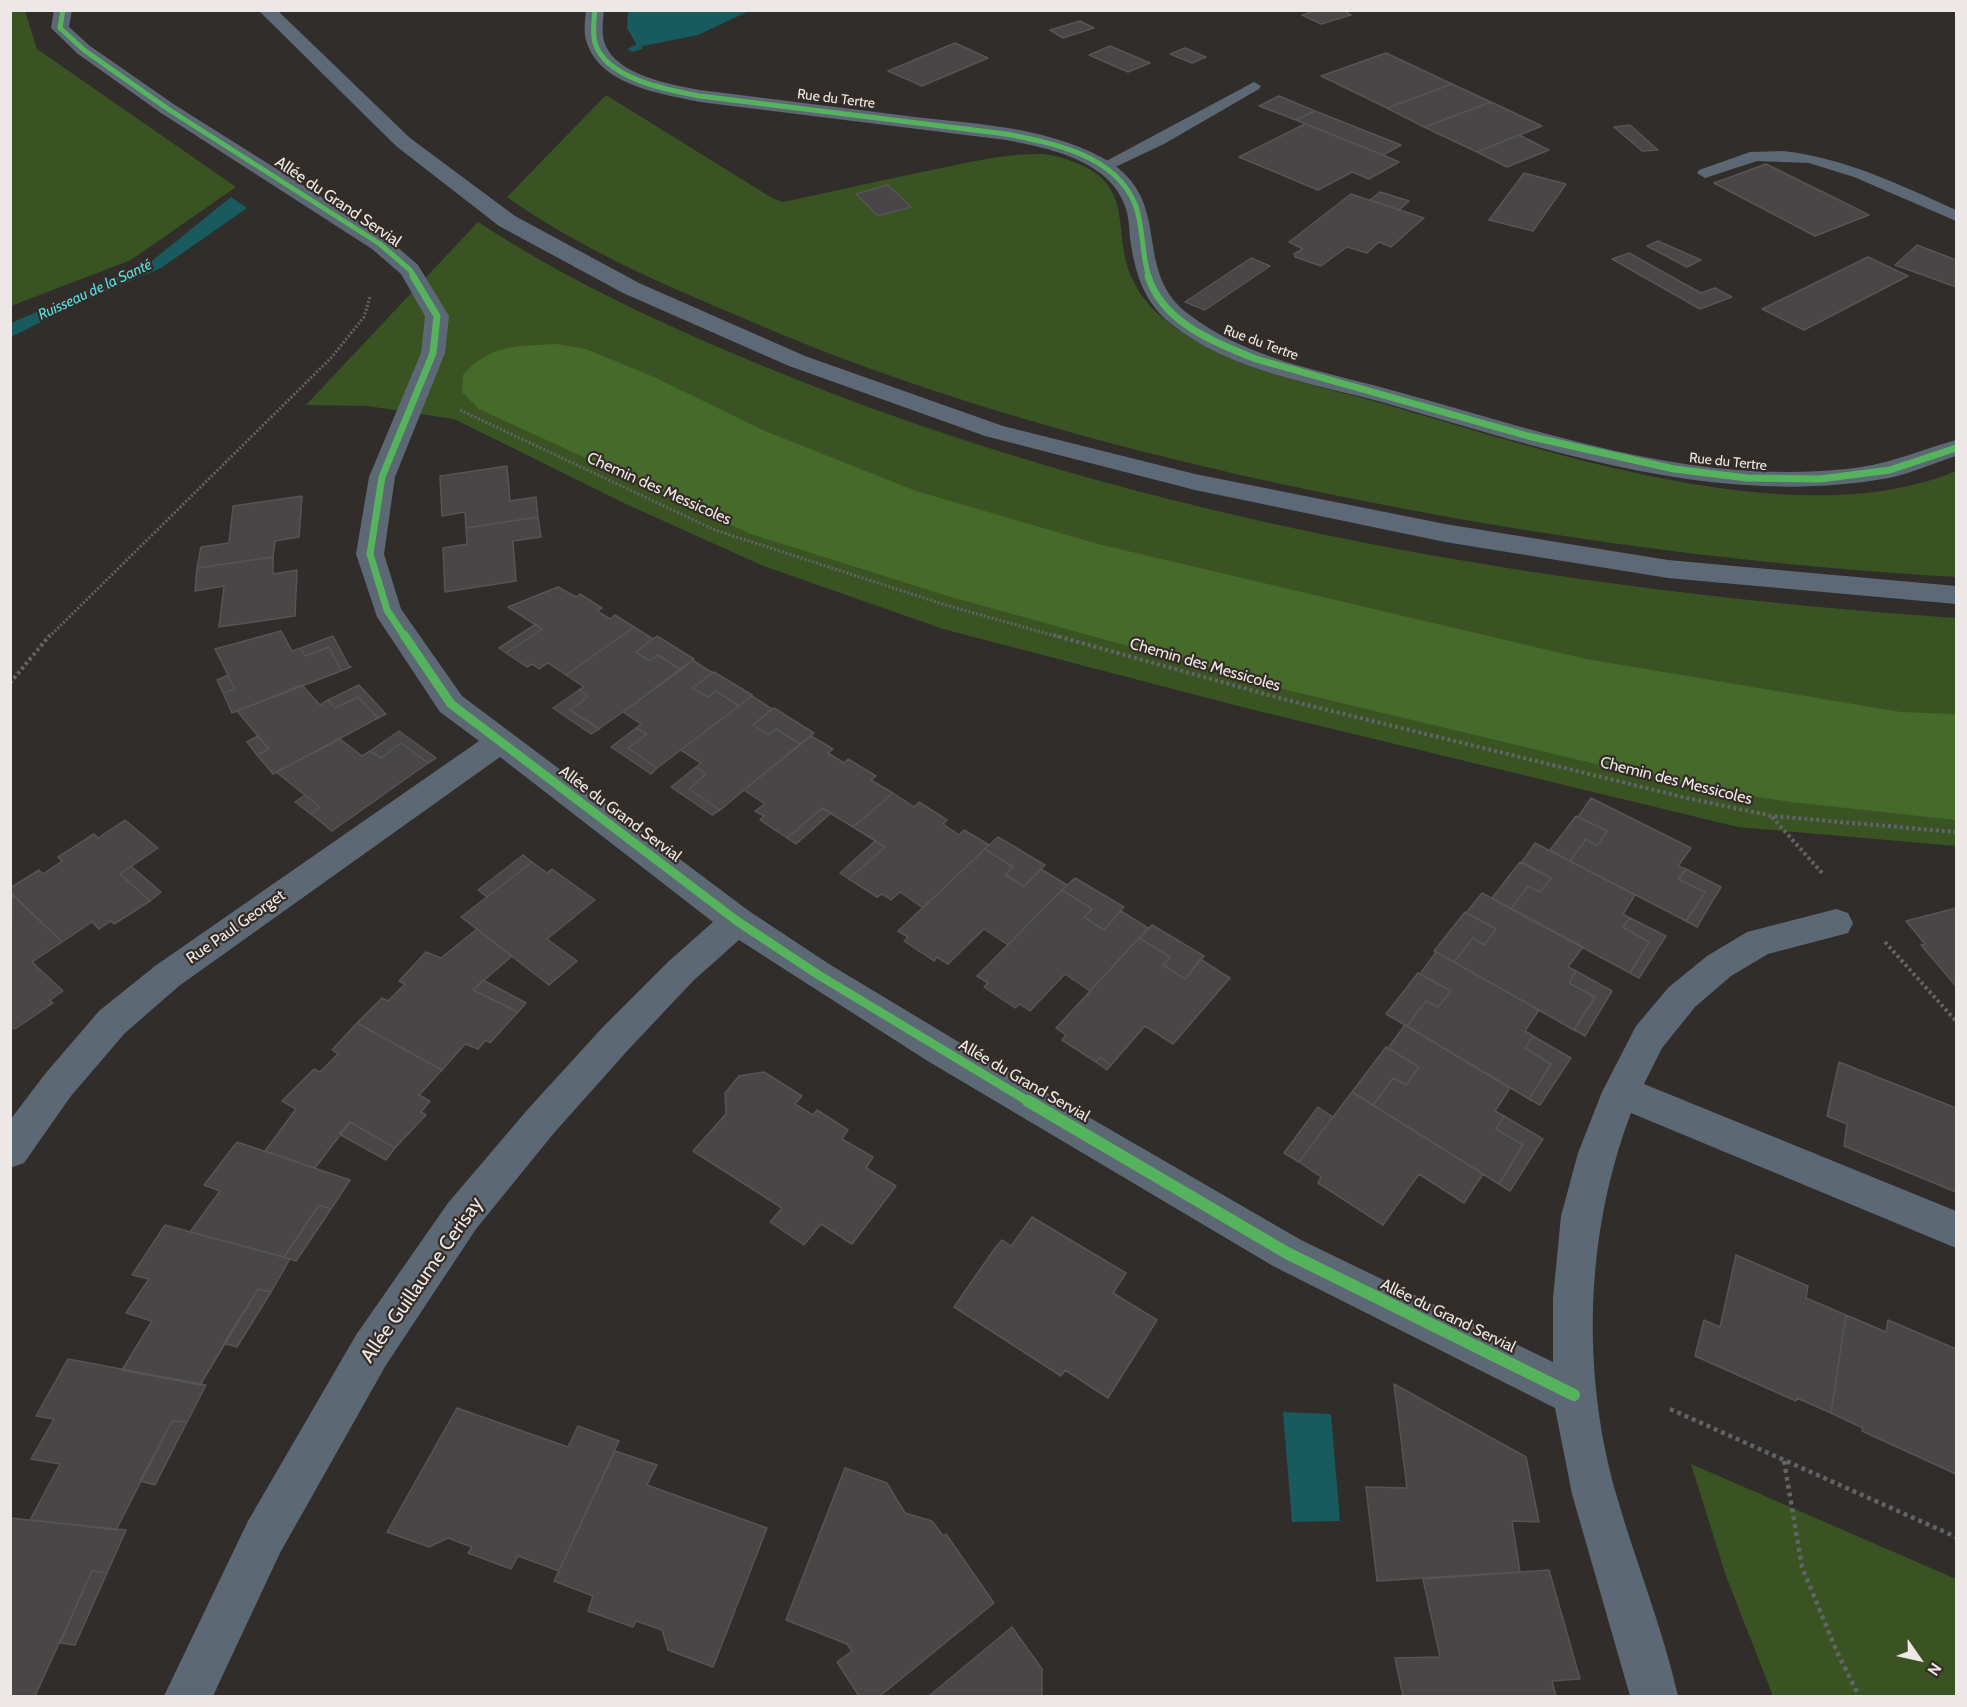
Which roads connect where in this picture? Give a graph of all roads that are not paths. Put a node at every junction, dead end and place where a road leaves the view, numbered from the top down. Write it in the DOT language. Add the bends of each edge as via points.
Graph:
graph roads {
  1 [pos="63,10"];
  2 [pos="266,10"];
  3 [pos="595,10"];
  4 [pos="1254,86"];
  5 [pos="1103,167"];
  6 [pos="1705,173"];
  7 [pos="1956,216"];
  8 [pos="1956,448"];
  9 [pos="1956,595"];
  10 [pos="498,743"];
  11 [pos="737,921"];
  12 [pos="1836,923"];
  13 [pos="1621,1092"];
  14 [pos="10,1151"];
  15 [pos="1956,1230"];
  16 [pos="1574,1395"];
  17 [pos="188,1696"];
  18 [pos="1654,1696"];
  1 -- 10 [label="street, Allée du Grand Servial" via="60,28 84,50 168,109 380,244 410,270 437,316 433,353 382,477 370,554 387,610 406,639 451,704"];
  2 -- 9 [label="main road" via="403,142 507,221 631,288 797,361 994,431 1195,482 1445,533 1668,569"];
  3 -- 5 [label="street, Rue du Tertre" via="594,35 605,58 652,85 700,96 1034,139"];
  4 -- 5 [label="lane" via="1159,141"];
  5 -- 8 [label="street, Rue du Tertre" via="1129,192 1136,206 1147,280 1166,308 1206,337 1270,363 1537,439 1713,476 1765,480 1858,477 1930,460"];
  6 -- 7 [label="lane" via="1755,156 1812,159 1860,174"];
  10 -- 11 [label="street, Allée du Grand Servial"];
  10 -- 14 [label="street, Rue Paul Georget" via="176,969 112,1022 65,1076"];
  11 -- 16 [label="street, Allée du Grand Servial" via="939,1049 1287,1253"];
  11 -- 17 [label="street, Allée Guillaume Cerisay" via="615,1039 541,1120 462,1216 353,1381 264,1537"];
  12 -- 13 [label="street" via="1759,942 1719,966 1682,997 1649,1037"];
  13 -- 15 [label="street"];
  13 -- 16 [label="street" via="1597,1154 1581,1216 1574,1298"];
  16 -- 18 [label="street" via="1594,1494"];
}
